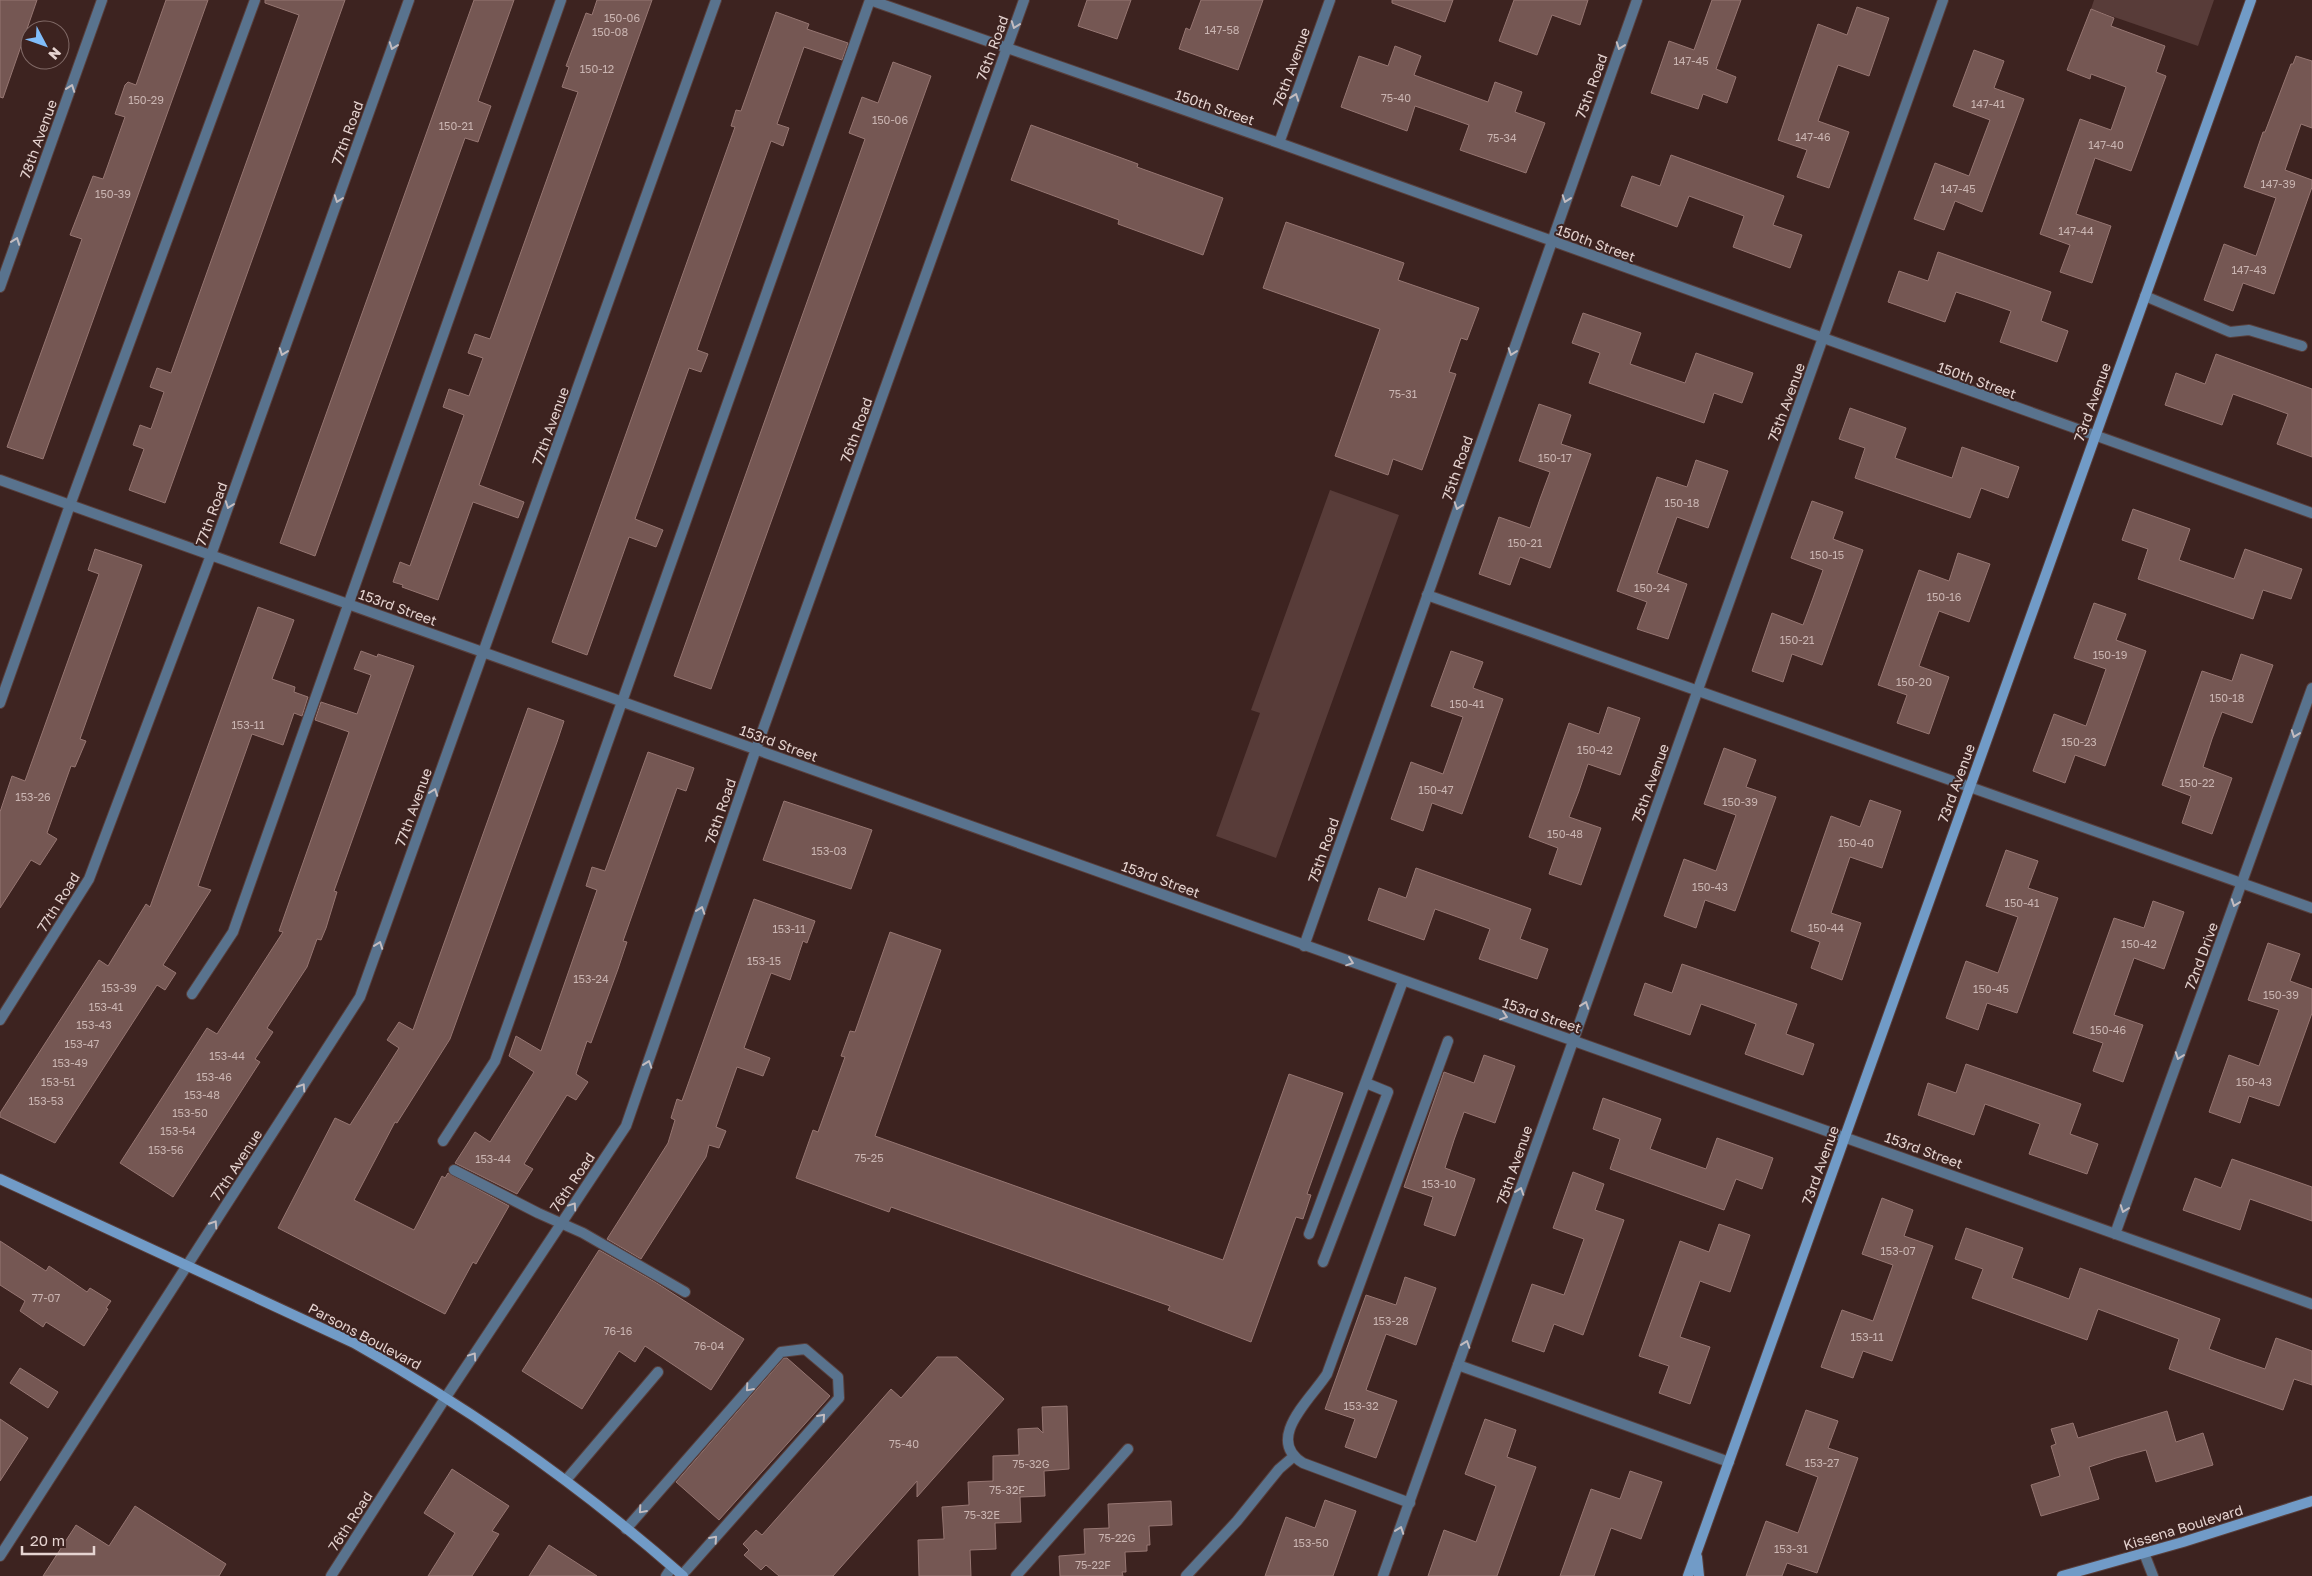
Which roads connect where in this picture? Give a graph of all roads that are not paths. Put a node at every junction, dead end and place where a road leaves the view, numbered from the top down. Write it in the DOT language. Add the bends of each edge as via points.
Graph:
graph roads {
  1 [pos="102,0"];
  2 [pos="255,0"];
  3 [pos="409,0"];
  4 [pos="561,0"];
  5 [pos="716,0"];
  6 [pos="870,0"];
  7 [pos="1024,0"];
  8 [pos="1330,0"];
  9 [pos="1637,0"];
  10 [pos="1944,0"];
  11 [pos="2251,0"];
  12 [pos="1006,49"];
  13 [pos="1279,143"];
  14 [pos="1550,242"];
  15 [pos="0,287"];
  16 [pos="2145,296"];
  17 [pos="1822,340"];
  18 [pos="2302,346"];
  19 [pos="2095,436"];
  20 [pos="0,480"];
  21 [pos="70,505"];
  22 [pos="2312,513"];
  23 [pos="211,555"];
  24 [pos="1427,596"];
  25 [pos="349,604"];
  26 [pos="484,652"];
  27 [pos="2312,688"];
  28 [pos="1697,691"];
  29 [pos="622,701"];
  30 [pos="0,703"];
  31 [pos="756,750"];
  32 [pos="1969,787"];
  33 [pos="2242,883"];
  34 [pos="2312,908"];
  35 [pos="1304,946"];
  36 [pos="1403,981"];
  37 [pos="192,994"];
  38 [pos="0,1020"];
  39 [pos="1573,1040"];
  40 [pos="1448,1041"];
  41 [pos="1366,1083"];
  42 [pos="1845,1137"];
  43 [pos="443,1141"];
  44 [pos="454,1170"];
  45 [pos="0,1179"];
  46 [pos="561,1223"];
  47 [pos="1308,1234"];
  48 [pos="2115,1234"];
  49 [pos="1323,1262"];
  50 [pos="188,1265"];
  51 [pos="684,1292"];
  52 [pos="2312,1304"];
  53 [pos="1458,1365"];
  54 [pos="658,1372"];
  55 [pos="446,1397"];
  56 [pos="1128,1449"];
  57 [pos="1293,1457"];
  58 [pos="1729,1462"];
  59 [pos="566,1480"];
  60 [pos="2312,1501"];
  61 [pos="1410,1502"];
  62 [pos="626,1529"];
  63 [pos="1697,1552"];
  64 [pos="2144,1553"];
  65 [pos="0,1556"];
  66 [pos="672,1567"];
  67 [pos="331,1576"];
  68 [pos="666,1576"];
  69 [pos="683,1576"];
  70 [pos="1016,1576"];
  71 [pos="1186,1576"];
  72 [pos="1383,1576"];
  73 [pos="1688,1576"];
  74 [pos="1699,1576"];
  75 [pos="2062,1576"];
  76 [pos="2154,1576"];
  15 -- 1 [label="street, 78th Avenue, one-way"];
  2 -- 21 [label="street"];
  3 -- 23 [label="street, 77th Road, one-way"];
  4 -- 25 [label="street"];
  5 -- 26 [label="street, 77th Avenue"];
  6 -- 12 [label="street, 150th Street"];
  6 -- 29 [label="street"];
  7 -- 12 [label="street, 76th Road, one-way"];
  13 -- 8 [label="street, 76th Avenue, one-way"];
  9 -- 14 [label="street, 75th Road, one-way"];
  10 -- 17 [label="street, 75th Avenue"];
  11 -- 16 [label="street, 73rd Avenue"];
  12 -- 13 [label="street, 150th Street"];
  12 -- 31 [label="street, 76th Road"];
  13 -- 14 [label="street, 150th Street"];
  14 -- 17 [label="street, 150th Street"];
  14 -- 24 [label="street, 75th Road, one-way"];
  16 -- 18 [label="street" via="2230,332 2249,330"];
  16 -- 19 [label="street, 73rd Avenue"];
  17 -- 19 [label="street, 150th Street"];
  17 -- 28 [label="street, 75th Avenue"];
  19 -- 22 [label="street, 150th Street"];
  19 -- 32 [label="street, 73rd Avenue"];
  20 -- 21 [label="street, 153rd Street"];
  21 -- 23 [label="street, 153rd Street"];
  21 -- 30 [label="street"];
  23 -- 25 [label="street, 153rd Street"];
  23 -- 38 [label="street, 77th Road" via="89,879"];
  24 -- 28 [label="street"];
  24 -- 35 [label="street, 75th Road"];
  25 -- 26 [label="street, 153rd Street"];
  25 -- 37 [label="street" via="233,932"];
  26 -- 29 [label="street, 153rd Street"];
  50 -- 26 [label="street, 77th Avenue, one-way" via="360,997"];
  27 -- 33 [label="street, 72nd Drive, one-way"];
  28 -- 32 [label="street"];
  39 -- 28 [label="street, 75th Avenue, one-way"];
  29 -- 31 [label="street, 153rd Street"];
  29 -- 43 [label="street" via="495,1061"];
  31 -- 35 [label="street, 153rd Street"];
  46 -- 31 [label="street, 76th Road, one-way" via="626,1126"];
  32 -- 33 [label="street"];
  32 -- 42 [label="street, 73rd Avenue"];
  33 -- 34 [label="street"];
  33 -- 48 [label="street, 72nd Drive, one-way"];
  35 -- 36 [label="street, 153rd Street, one-way"];
  36 -- 39 [label="street, 153rd Street, one-way"];
  36 -- 41 [label="street"];
  39 -- 42 [label="street, 153rd Street"];
  53 -- 39 [label="street, 75th Avenue, one-way"];
  40 -- 57 [label="street" via="1327,1374 1290,1427 1287,1439"];
  41 -- 47 [label="street"];
  41 -- 49 [label="street" via="1388,1092"];
  42 -- 48 [label="street, 153rd Street"];
  42 -- 58 [label="street, 73rd Avenue"];
  44 -- 46 [label="street"];
  45 -- 50 [label="street, Parsons Boulevard"];
  46 -- 51 [label="street"];
  55 -- 46 [label="street, 76th Road, one-way"];
  48 -- 52 [label="street, 153rd Street"];
  50 -- 55 [label="street, Parsons Boulevard" via="354,1343"];
  50 -- 65 [label="street, 77th Avenue"];
  53 -- 58 [label="street"];
  53 -- 61 [label="street, 75th Avenue"];
  54 -- 59 [label="street"];
  55 -- 59 [label="street, Parsons Boulevard"];
  55 -- 67 [label="street, 76th Road"];
  56 -- 70 [label="street"];
  57 -- 61 [label="street" via="1317,1469"];
  57 -- 71 [label="street"];
  58 -- 63 [label="street, 73rd Avenue"];
  59 -- 62 [label="street, Parsons Boulevard"];
  60 -- 64 [label="street, Kissena Boulevard"];
  72 -- 61 [label="street, 75th Avenue, one-way"];
  62 -- 66 [label="street, Parsons Boulevard"];
  69 -- 62 [label="street, one-way" via="839,1398 838,1377 805,1348 781,1352"];
  63 -- 73 [label="street, 73rd Avenue"];
  63 -- 74 [label="street"];
  64 -- 75 [label="street, Kissena Boulevard"];
  64 -- 76 [label="street"];
  66 -- 68 [label="street"];
  66 -- 69 [label="street, Parsons Boulevard"];
}
